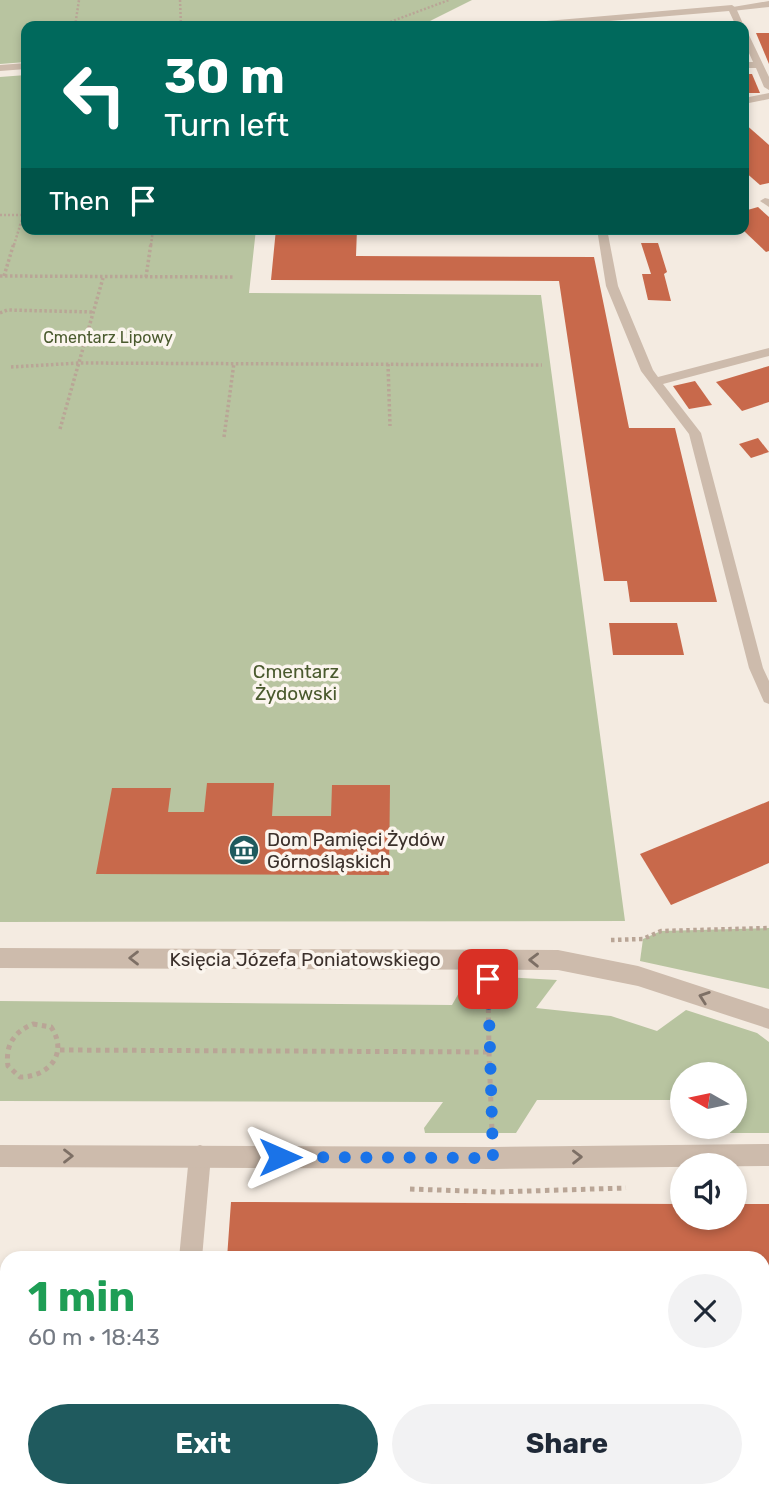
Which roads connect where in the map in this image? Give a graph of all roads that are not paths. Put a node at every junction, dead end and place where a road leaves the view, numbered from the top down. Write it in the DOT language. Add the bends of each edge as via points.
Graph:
graph roads {
  1 [pos="769,4"];
  2 [pos="732,8"];
  3 [pos="581,21"];
  4 [pos="738,21"];
  5 [pos="749,44"];
  6 [pos="749,65"];
  7 [pos="759,65"];
  8 [pos="21,66"];
  9 [pos="0,68"];
  10 [pos="769,88"];
  11 [pos="769,96"];
  12 [pos="749,100"];
  13 [pos="603,235"];
  14 [pos="769,352"];
  15 [pos="656,382"];
  16 [pos="769,698"];
  17 [pos="0,958"];
  18 [pos="769,1019"];
  19 [pos="769,1155"];
  20 [pos="0,1156"];
  21 [pos="200,1156"];
  22 [pos="191,1251"];
  1 -- 2 [label="street"];
  2 -- 3 [label="lane"];
  2 -- 4 [label="lane"];
  5 -- 7 [label="lane"];
  6 -- 7 [label="lane"];
  7 -- 10 [label="lane"];
  8 -- 9 [label="lane"];
  11 -- 12 [label="lane"];
  13 -- 15 [label="lane" via="612,286 647,371"];
  14 -- 15 [label="lane"];
  15 -- 16 [label="lane" via="695,433 756,668"];
  18 -- 17 [label="street, Księcia Józefa Poniatowskiego, one-way" via="631,972 558,960"];
  21 -- 19 [label="street, one-way"];
  20 -- 21 [label="street, one-way"];
  21 -- 22 [label="street"];
}
